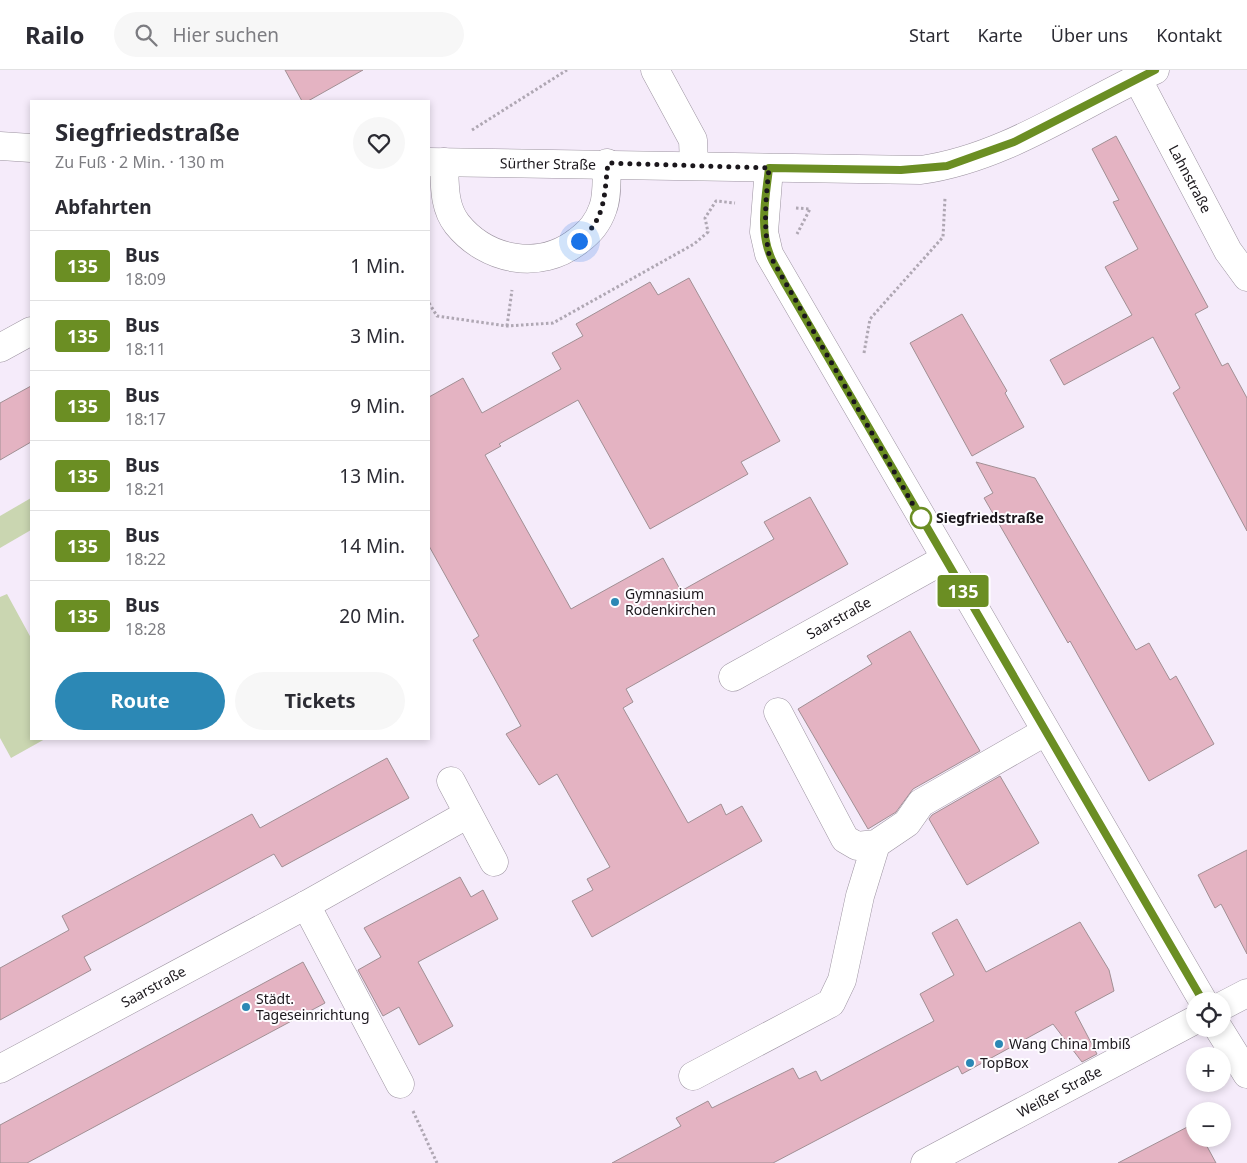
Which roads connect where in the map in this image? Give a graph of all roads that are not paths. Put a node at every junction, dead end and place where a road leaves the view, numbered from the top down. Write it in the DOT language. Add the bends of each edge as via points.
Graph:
graph roads {
  1 [pos="654,70"];
  2 [pos="1146,74"];
  3 [pos="0,146"];
  4 [pos="30,148"];
  5 [pos="436,162"];
  6 [pos="608,163"];
  7 [pos="694,165"];
  8 [pos="769,168"];
  9 [pos="1247,277"];
  10 [pos="30,332"];
  11 [pos="0,348"];
  12 [pos="945,559"];
  13 [pos="733,676"];
  14 [pos="778,712"];
  15 [pos="1046,732"];
  16 [pos="451,781"];
  17 [pos="468,814"];
  18 [pos="876,844"];
  19 [pos="494,862"];
  20 [pos="306,905"];
  21 [pos="1198,992"];
  22 [pos="1247,993"];
  23 [pos="1231,1001"];
  24 [pos="1186,1025"];
  25 [pos="1224,1037"];
  26 [pos="0,1069"];
  27 [pos="1247,1074"];
  28 [pos="692,1076"];
  29 [pos="400,1084"];
  30 [pos="925,1163"];
  1 -- 7 [label="street" via="693,140"];
  2 -- 8 [label="street, Sürther Straße" via="1014,142 947,166 901,170"];
  2 -- 9 [label="street, Lahnstraße" via="1228,251"];
  3 -- 4 [label="street"];
  5 -- 6 [label="street, Sürther Straße"];
  5 -- 6 [label="street" via="445,199 456,223 475,241 497,254 517,259 544,258 566,251 592,231 604,208"];
  6 -- 7 [label="street, Sürther Straße"];
  7 -- 8 [label="street, Sürther Straße"];
  8 -- 12 [label="street" via="764,232 769,254"];
  10 -- 11 [label="street"];
  12 -- 13 [label="street, Saarstraße"];
  12 -- 15 [label="street"];
  14 -- 18 [label="street" via="845,839 857,846"];
  15 -- 18 [label="street" via="921,803 908,823"];
  15 -- 21 [label="street"];
  16 -- 17 [label="street"];
  17 -- 19 [label="street"];
  17 -- 20 [label="street, Saarstraße"];
  18 -- 28 [label="street" via="860,896 842,980 831,1003"];
  20 -- 26 [label="street, Saarstraße"];
  20 -- 29 [label="street"];
  22 -- 23 [label="street"];
  24 -- 30 [label="street, Weißer Straße"];
  25 -- 27 [label="street"];
}
